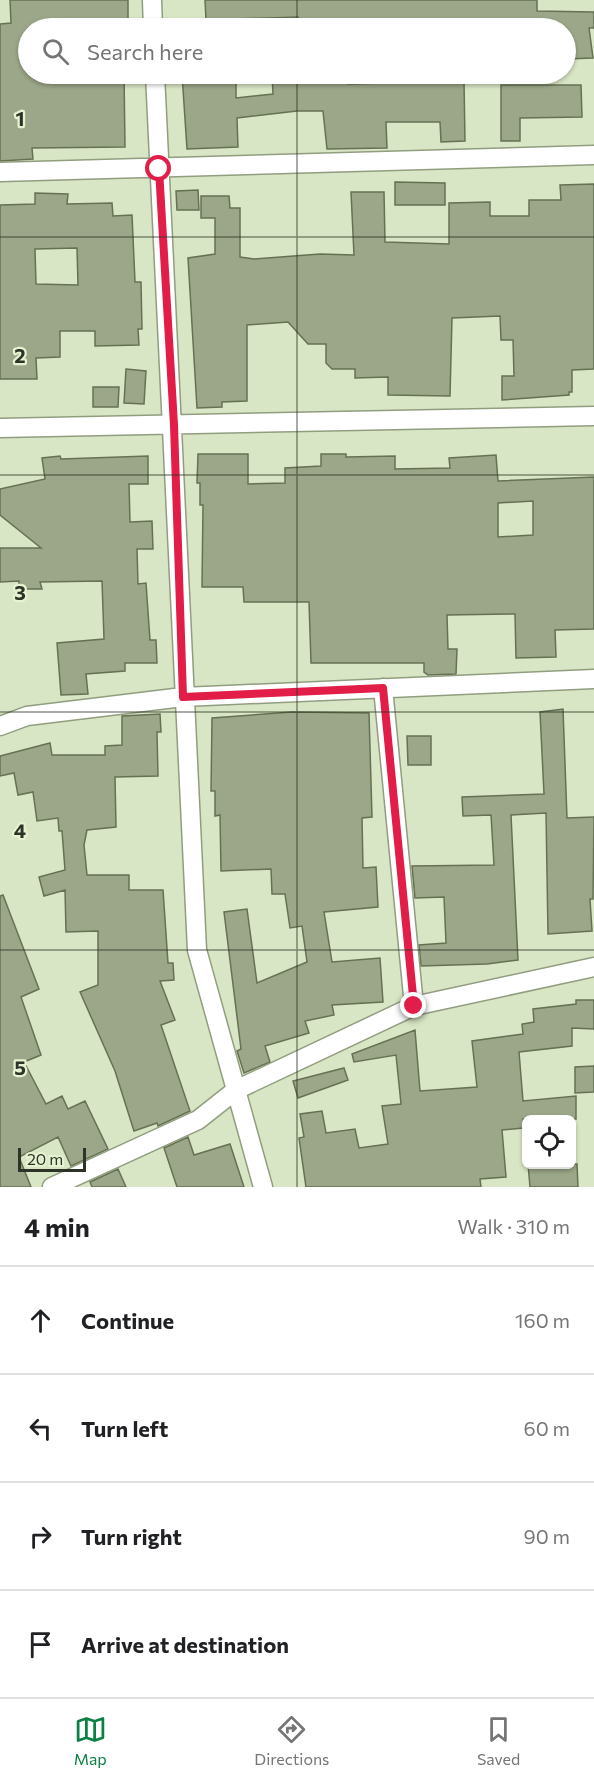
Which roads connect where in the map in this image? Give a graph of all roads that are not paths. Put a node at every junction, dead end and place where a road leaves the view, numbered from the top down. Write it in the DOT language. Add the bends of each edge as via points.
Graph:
graph roads {
  1 [pos="152,0"];
  2 [pos="153,18"];
  3 [pos="155,84"];
  4 [pos="594,155"];
  5 [pos="159,169"];
  6 [pos="0,172"];
  7 [pos="594,416"];
  8 [pos="174,425"];
  9 [pos="0,428"];
  10 [pos="594,680"];
  11 [pos="383,688"];
  12 [pos="183,697"];
  13 [pos="0,726"];
  14 [pos="594,967"];
  15 [pos="414,1006"];
  16 [pos="236,1090"];
  17 [pos="81,1180"];
  18 [pos="52,1187"];
  19 [pos="264,1187"];
  1 -- 2 [label="street"];
  3 -- 5 [label="street"];
  4 -- 5 [label="street"];
  5 -- 6 [label="street"];
  5 -- 8 [label="street"];
  7 -- 8 [label="street"];
  8 -- 9 [label="street"];
  8 -- 12 [label="street"];
  10 -- 11 [label="street"];
  11 -- 12 [label="street"];
  11 -- 15 [label="street"];
  12 -- 13 [label="street" via="27,716"];
  12 -- 16 [label="street" via="197,950"];
  14 -- 15 [label="street"];
  15 -- 16 [label="street"];
  16 -- 17 [label="street" via="198,1120"];
  16 -- 19 [label="street"];
  17 -- 18 [label="street"];
}
